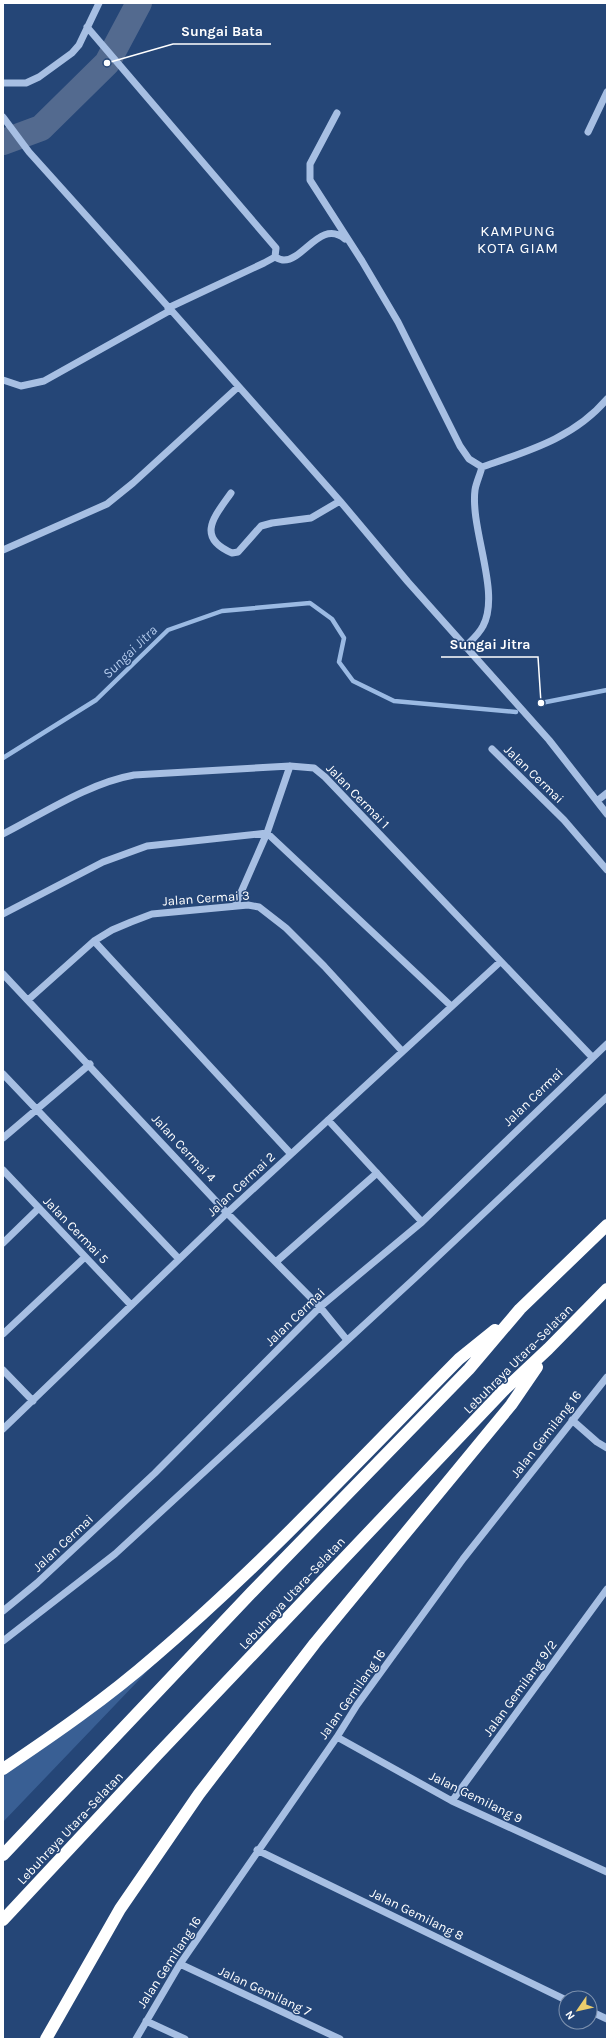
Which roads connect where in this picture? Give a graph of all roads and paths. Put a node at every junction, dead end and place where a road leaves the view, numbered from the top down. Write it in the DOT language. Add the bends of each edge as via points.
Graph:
graph roads {
  1 [pos="99,3"];
  2 [pos="87,27"];
  3 [pos="3,83"];
  4 [pos="607,92"];
  5 [pos="336,113"];
  6 [pos="3,117"];
  7 [pos="588,132"];
  8 [pos="350,243"];
  9 [pos="274,257"];
  10 [pos="170,309"];
  11 [pos="3,380"];
  12 [pos="238,386"];
  13 [pos="607,399"];
  14 [pos="482,467"];
  15 [pos="231,493"];
  16 [pos="340,501"];
  17 [pos="3,550"];
  18 [pos="465,647"];
  19 [pos="492,749"];
  20 [pos="290,766"];
  21 [pos="607,793"];
  22 [pos="597,801"];
  23 [pos="607,814"];
  24 [pos="267,833"];
  25 [pos="3,834"];
  26 [pos="607,870"];
  27 [pos="235,906"];
  28 [pos="3,914"];
  29 [pos="94,942"];
  30 [pos="500,962"];
  31 [pos="3,974"];
  32 [pos="28,1000"];
  33 [pos="451,1006"];
  34 [pos="607,1044"];
  35 [pos="402,1051"];
  36 [pos="592,1057"];
  37 [pos="90,1064"];
  38 [pos="3,1074"];
  39 [pos="607,1097"];
  40 [pos="36,1109"];
  41 [pos="328,1120"];
  42 [pos="3,1138"];
  43 [pos="291,1154"];
  44 [pos="3,1170"];
  45 [pos="377,1173"];
  46 [pos="39,1208"];
  47 [pos="227,1213"];
  48 [pos="422,1222"];
  49 [pos="607,1225"];
  50 [pos="3,1242"];
  51 [pos="85,1257"];
  52 [pos="179,1259"];
  53 [pos="276,1261"];
  54 [pos="607,1289"];
  55 [pos="131,1305"];
  56 [pos="320,1307"];
  57 [pos="520,1309"];
  58 [pos="3,1334"];
  59 [pos="346,1340"];
  60 [pos="548,1349"];
  61 [pos="3,1370"];
  62 [pos="607,1377"];
  63 [pos="33,1401"];
  64 [pos="572,1420"];
  65 [pos="3,1429"];
  66 [pos="607,1448"];
  67 [pos="607,1589"];
  68 [pos="3,1611"];
  69 [pos="3,1641"];
  70 [pos="337,1737"];
  71 [pos="3,1769"];
  72 [pos="452,1801"];
  73 [pos="257,1850"];
  74 [pos="3,1855"];
  75 [pos="607,1872"];
  76 [pos="3,1920"];
  77 [pos="180,1964"];
  78 [pos="558,1996"];
  79 [pos="146,2020"];
  80 [pos="46,2039"];
  81 [pos="136,2039"];
  82 [pos="185,2039"];
  83 [pos="340,2039"];
  1 -- 2 [label="street"];
  2 -- 3 [label="street" via="72,53 39,77 26,83"];
  2 -- 9 [label="street" via="271,240 276,248"];
  4 -- 7 [label="street"];
  5 -- 8 [label="street" via="310,164 309,171 314,188"];
  6 -- 10 [label="street" via="29,152"];
  8 -- 9 [label="street" via="340,235 329,233 290,259"];
  8 -- 14 [label="street" via="398,322 460,446 469,459"];
  9 -- 10 [label="street"];
  10 -- 11 [label="street" via="44,381 21,386"];
  10 -- 12 [label="street"];
  12 -- 16 [label="street"];
  12 -- 17 [label="street" via="107,504"];
  13 -- 14 [label="street" via="570,432 527,452"];
  14 -- 18 [label="street" via="475,490 475,505 488,608 483,627"];
  15 -- 16 [label="street" via="213,518 210,529 218,544 232,553 238,552 261,526 311,518"];
  16 -- 18 [label="street"];
  18 -- 22 [label="street" via="549,740"];
  19 -- 26 [label="street, Jalan Cermai" via="564,820"];
  20 -- 24 [label="street"];
  20 -- 25 [label="street, Jalan Cermai 1" via="142,774 116,778"];
  20 -- 30 [label="street, Jalan Cermai 1" via="314,768 325,777"];
  21 -- 22 [label="street"];
  22 -- 23 [label="street"];
  24 -- 27 [label="street"];
  24 -- 28 [label="street" via="147,846 103,862"];
  24 -- 33 [label="street"];
  27 -- 29 [label="street, Jalan Cermai 3" via="152,914 112,930"];
  27 -- 35 [label="street, Jalan Cermai 3" via="259,907 270,914 324,966"];
  29 -- 32 [label="street, Jalan Cermai 3"];
  29 -- 43 [label="street"];
  30 -- 33 [label="street, Jalan Cermai 2"];
  30 -- 36 [label="street, Jalan Cermai 1"];
  31 -- 32 [label="street, Jalan Cermai 4"];
  32 -- 37 [label="street, Jalan Cermai 4"];
  33 -- 35 [label="street, Jalan Cermai 2"];
  34 -- 36 [label="street, Jalan Cermai"];
  35 -- 41 [label="street, Jalan Cermai 2"];
  36 -- 48 [label="street, Jalan Cermai"];
  37 -- 40 [label="street"];
  37 -- 47 [label="street, Jalan Cermai 4"];
  38 -- 40 [label="street"];
  39 -- 59 [label="street"];
  40 -- 42 [label="street"];
  40 -- 52 [label="street"];
  41 -- 43 [label="street, Jalan Cermai 2"];
  41 -- 45 [label="street"];
  43 -- 47 [label="street, Jalan Cermai 2"];
  44 -- 46 [label="street, Jalan Cermai 5"];
  45 -- 48 [label="street"];
  45 -- 53 [label="street"];
  46 -- 50 [label="street"];
  46 -- 51 [label="street, Jalan Cermai 5"];
  47 -- 52 [label="street, Jalan Cermai 2"];
  47 -- 53 [label="street, Jalan Cermai 4"];
  48 -- 56 [label="street, Jalan Cermai"];
  49 -- 57 [label="highway"];
  51 -- 55 [label="street, Jalan Cermai 5"];
  51 -- 58 [label="street"];
  52 -- 55 [label="street, Jalan Cermai 2"];
  53 -- 56 [label="street, Jalan Cermai 4"];
  54 -- 60 [label="highway, Lebuhraya Utara–Selatan"];
  55 -- 63 [label="street, Jalan Cermai 2"];
  56 -- 59 [label="street, Jalan Cermai 4"];
  56 -- 68 [label="street, Jalan Cermai" via="155,1473 38,1583"];
  57 -- 71 [label="highway" via="459,1360 242,1577 160,1652 102,1700"];
  57 -- 74 [label="highway" via="469,1369 252,1592"];
  59 -- 69 [label="street" via="115,1554"];
  60 -- 76 [label="highway, Lebuhraya Utara–Selatan" via="503,1391"];
  60 -- 80 [label="highway" via="510,1405 315,1643 199,1794 120,1909"];
  61 -- 63 [label="street"];
  62 -- 64 [label="street, Jalan Gemilang 16"];
  63 -- 65 [label="street, Jalan Cermai 2"];
  64 -- 66 [label="street"];
  64 -- 70 [label="street, Jalan Gemilang 16" via="463,1559 357,1705"];
  67 -- 72 [label="street, Jalan Gemilang 9/2"];
  70 -- 72 [label="street, Jalan Gemilang 9"];
  70 -- 73 [label="street, Jalan Gemilang 16"];
  72 -- 75 [label="street, Jalan Gemilang 9"];
  73 -- 77 [label="street, Jalan Gemilang 16"];
  73 -- 78 [label="street, Jalan Gemilang 8"];
  77 -- 79 [label="street, Jalan Gemilang 16"];
  77 -- 83 [label="street, Jalan Gemilang 7"];
  79 -- 81 [label="street, Jalan Gemilang 16"];
  79 -- 82 [label="street"];
}
